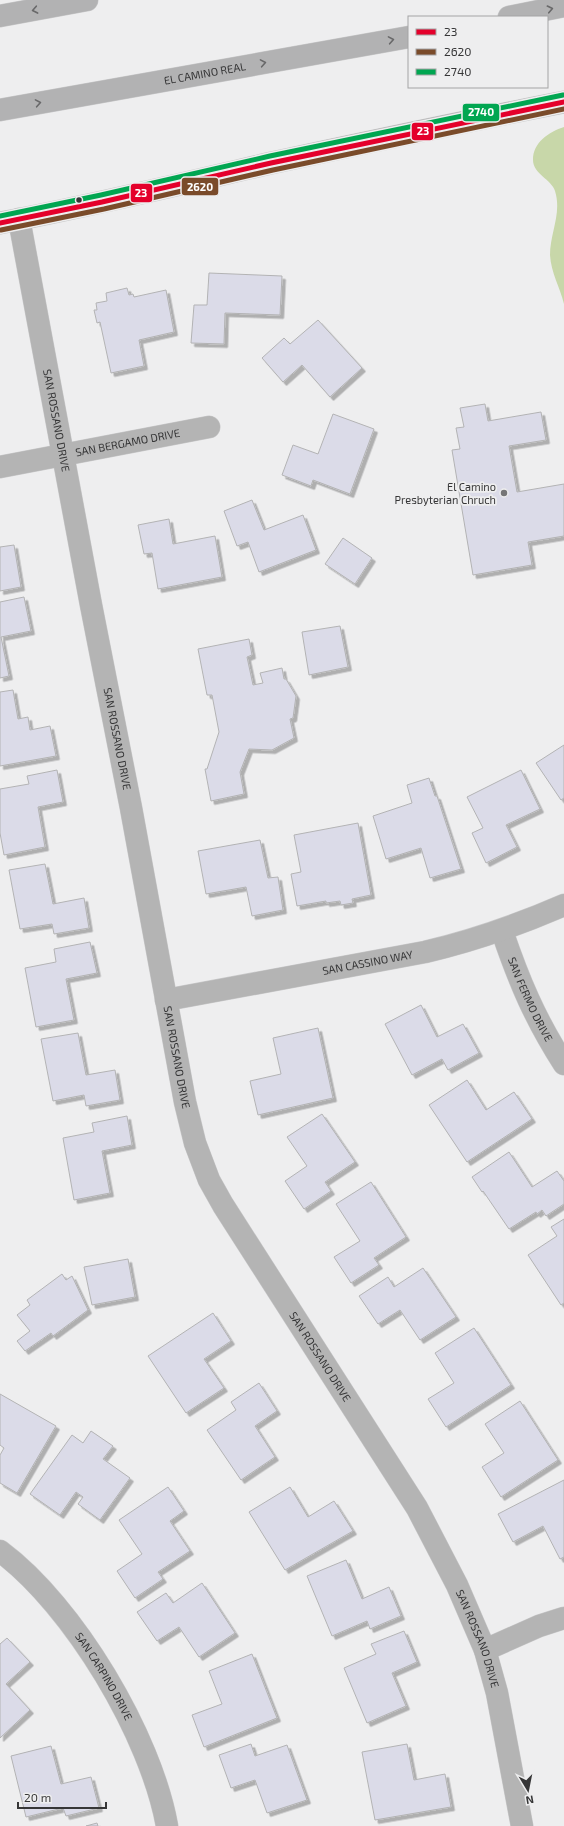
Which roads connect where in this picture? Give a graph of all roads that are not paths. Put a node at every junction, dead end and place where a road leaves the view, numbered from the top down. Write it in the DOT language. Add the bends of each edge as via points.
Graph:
graph roads {
  1 [pos="87,0"];
  2 [pos="564,6"];
  3 [pos="0,16"];
  4 [pos="514,16"];
  5 [pos="408,37"];
  6 [pos="564,102"];
  7 [pos="0,110"];
  8 [pos="10,221"];
  9 [pos="209,428"];
  10 [pos="63,455"];
  11 [pos="0,467"];
  12 [pos="564,905"];
  13 [pos="502,931"];
  14 [pos="166,1000"];
  15 [pos="564,1064"];
  16 [pos="0,1551"];
  17 [pos="564,1618"];
  18 [pos="485,1650"];
  19 [pos="167,1826"];
  20 [pos="522,1826"];
  1 -- 3 [label="highway, one-way"];
  4 -- 2 [label="highway, one-way"];
  7 -- 5 [label="highway, EL CAMINO REAL, one-way"];
  6 -- 8 [label="street" via="456,123"];
  8 -- 10 [label="street, SAN ROSSANO DRIVE"];
  9 -- 10 [label="street, SAN BERGAMO DRIVE"];
  10 -- 11 [label="street, SAN BERGAMO DRIVE"];
  10 -- 14 [label="street, SAN ROSSANO DRIVE"];
  12 -- 13 [label="street, SAN CASSINO WAY"];
  13 -- 14 [label="street, SAN CASSINO WAY" via="425,952"];
  13 -- 15 [label="street, SAN FERMO DRIVE" via="533,1011"];
  14 -- 18 [label="street, SAN ROSSANO DRIVE" via="185,1102 195,1143 209,1180 251,1250 417,1508 457,1585"];
  16 -- 19 [label="street, SAN CARPINO DRIVE" via="49,1598 102,1670 130,1722 153,1773"];
  17 -- 18 [label="street"];
  18 -- 20 [label="street, SAN ROSSANO DRIVE" via="497,1693"];
}
